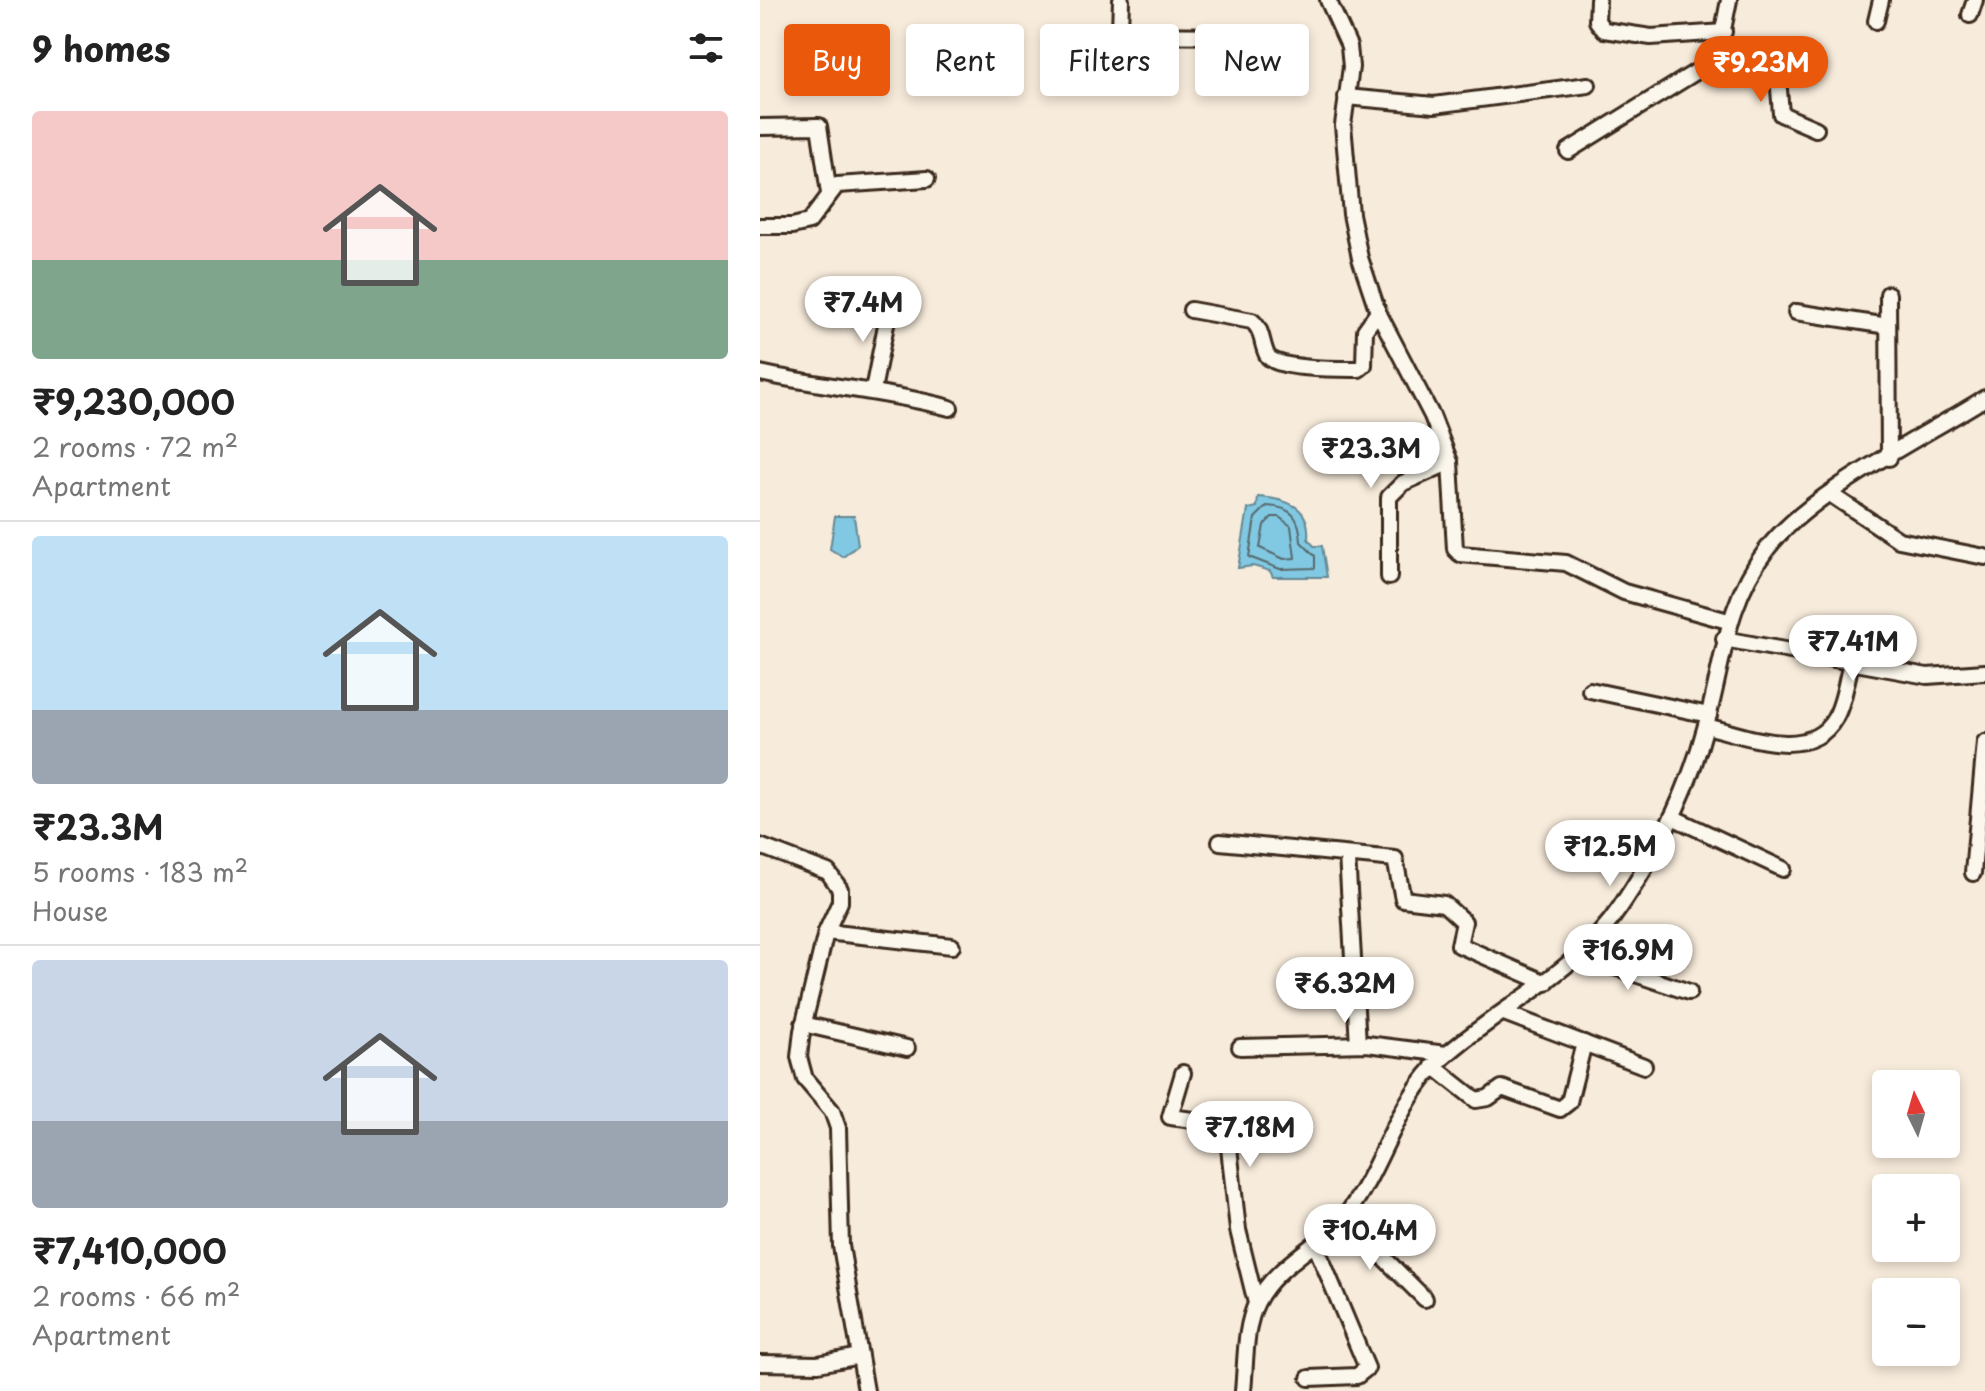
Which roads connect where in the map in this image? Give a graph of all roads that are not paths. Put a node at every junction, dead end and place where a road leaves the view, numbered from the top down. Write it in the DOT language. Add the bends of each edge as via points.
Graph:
graph roads {
  1 [pos="1121,0"];
  2 [pos="1328,0"];
  3 [pos="1598,0"];
  4 [pos="1729,0"];
  5 [pos="1881,0"];
  6 [pos="1975,0"];
  7 [pos="1970,15"];
  8 [pos="1876,21"];
  9 [pos="1724,32"];
  10 [pos="1195,36"];
  11 [pos="1707,65"];
  12 [pos="1588,85"];
  13 [pos="1346,97"];
  14 [pos="760,127"];
  15 [pos="1816,129"];
  16 [pos="1568,151"];
  17 [pos="927,179"];
  18 [pos="829,193"];
  19 [pos="760,226"];
  20 [pos="1888,294"];
  21 [pos="890,305"];
  22 [pos="1191,310"];
  23 [pos="1378,312"];
  24 [pos="1796,312"];
  25 [pos="1888,326"];
  26 [pos="760,373"];
  27 [pos="873,390"];
  28 [pos="1985,398"];
  29 [pos="950,408"];
  30 [pos="1889,458"];
  31 [pos="1450,462"];
  32 [pos="1830,494"];
  33 [pos="1985,557"];
  34 [pos="1389,577"];
  35 [pos="1728,621"];
  36 [pos="1724,639"];
  37 [pos="1851,664"];
  38 [pos="1985,672"];
  39 [pos="1590,690"];
  40 [pos="1708,720"];
  41 [pos="1985,742"];
  42 [pos="1672,817"];
  43 [pos="1220,842"];
  44 [pos="760,846"];
  45 [pos="1347,855"];
  46 [pos="1783,869"];
  47 [pos="1973,873"];
  48 [pos="826,932"];
  49 [pos="952,946"];
  50 [pos="1579,955"];
  51 [pos="1546,983"];
  52 [pos="1689,992"];
  53 [pos="1504,1013"];
  54 [pos="803,1024"];
  55 [pos="1584,1043"];
  56 [pos="1358,1044"];
  57 [pos="1240,1047"];
  58 [pos="907,1048"];
  59 [pos="1446,1054"];
  60 [pos="1433,1066"];
  61 [pos="1644,1066"];
  62 [pos="1183,1073"];
  63 [pos="1343,1217"];
  64 [pos="1315,1244"];
  65 [pos="1425,1299"];
  66 [pos="1256,1303"];
  67 [pos="860,1356"];
  68 [pos="760,1363"];
  69 [pos="1309,1378"];
  70 [pos="866,1391"];
  71 [pos="1243,1391"];
  1 -- 10 [label="street" via="1123,35"];
  2 -- 13 [label="street" via="1349,46"];
  3 -- 9 [label="street" via="1597,21 1604,30 1651,37"];
  4 -- 9 [label="street"];
  5 -- 8 [label="street"];
  6 -- 7 [label="street"];
  9 -- 11 [label="street"];
  11 -- 15 [label="street" via="1770,68 1778,77 1781,114"];
  11 -- 16 [label="street"];
  12 -- 13 [label="street" via="1434,105"];
  13 -- 23 [label="street" via="1343,125 1351,214"];
  14 -- 18 [label="street" via="819,126"];
  17 -- 18 [label="street" via="842,184"];
  18 -- 19 [label="street" via="809,222"];
  20 -- 25 [label="street"];
  21 -- 27 [label="street"];
  22 -- 23 [label="street" via="1252,321 1267,356 1278,364 1359,369 1364,365 1365,330"];
  23 -- 31 [label="street"];
  24 -- 25 [label="street"];
  25 -- 30 [label="street"];
  26 -- 27 [label="street"];
  27 -- 29 [label="street"];
  28 -- 30 [label="street"];
  30 -- 32 [label="street"];
  31 -- 34 [label="street" via="1403,483 1389,497"];
  31 -- 35 [label="street" via="1455,549 1460,554 1566,563 1624,592"];
  32 -- 33 [label="street" via="1899,540"];
  32 -- 35 [label="street" via="1768,548"];
  35 -- 36 [label="street"];
  36 -- 37 [label="street"];
  36 -- 40 [label="street"];
  37 -- 38 [label="street" via="1927,676"];
  37 -- 40 [label="street" via="1837,715 1818,736 1792,744"];
  39 -- 40 [label="street"];
  40 -- 42 [label="street"];
  41 -- 47 [label="street"];
  42 -- 46 [label="street"];
  42 -- 50 [label="street" via="1620,908"];
  43 -- 45 [label="street"];
  44 -- 48 [label="street" via="809,862 835,878 840,902"];
  45 -- 51 [label="street" via="1395,859 1403,899 1444,904 1464,922 1459,945"];
  45 -- 56 [label="street"];
  48 -- 49 [label="street"];
  48 -- 54 [label="street"];
  50 -- 51 [label="street"];
  50 -- 52 [label="street"];
  51 -- 53 [label="street"];
  53 -- 55 [label="street"];
  53 -- 59 [label="street"];
  54 -- 58 [label="street"];
  54 -- 67 [label="street" via="801,1069 838,1128 841,1246"];
  55 -- 60 [label="street" via="1569,1102 1560,1109 1502,1088 1476,1100"];
  55 -- 61 [label="street"];
  56 -- 57 [label="street"];
  56 -- 59 [label="street"];
  59 -- 60 [label="street"];
  60 -- 63 [label="street" via="1412,1093"];
  62 -- 66 [label="street" via="1170,1117 1224,1124 1227,1129 1238,1230"];
  63 -- 64 [label="street"];
  63 -- 65 [label="street"];
  64 -- 66 [label="street" via="1278,1275"];
  64 -- 69 [label="street" via="1367,1368 1357,1376"];
  66 -- 71 [label="street"];
  67 -- 68 [label="street" via="818,1364"];
  67 -- 70 [label="street"];
}
